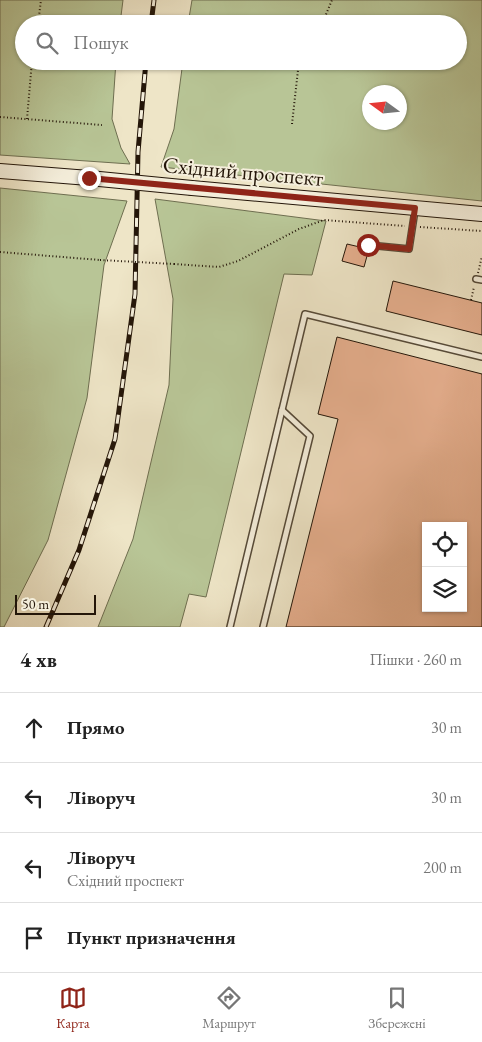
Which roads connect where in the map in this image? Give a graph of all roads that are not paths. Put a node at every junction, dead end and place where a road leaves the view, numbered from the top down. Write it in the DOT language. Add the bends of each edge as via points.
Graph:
graph roads {
  1 [pos="0,170"];
  2 [pos="415,208"];
  3 [pos="482,214"];
  4 [pos="368,245"];
  5 [pos="482,357"];
  6 [pos="282,410"];
  7 [pos="230,627"];
  8 [pos="263,627"];
  1 -- 2 [label="main road, Східний проспект, bridge"];
  2 -- 3 [label="main road, Східний проспект"];
  2 -- 4 [label="lane" via="409,249"];
  5 -- 6 [label="lane" via="305,314"];
  6 -- 7 [label="lane"];
  6 -- 8 [label="lane" via="310,436"];
}
